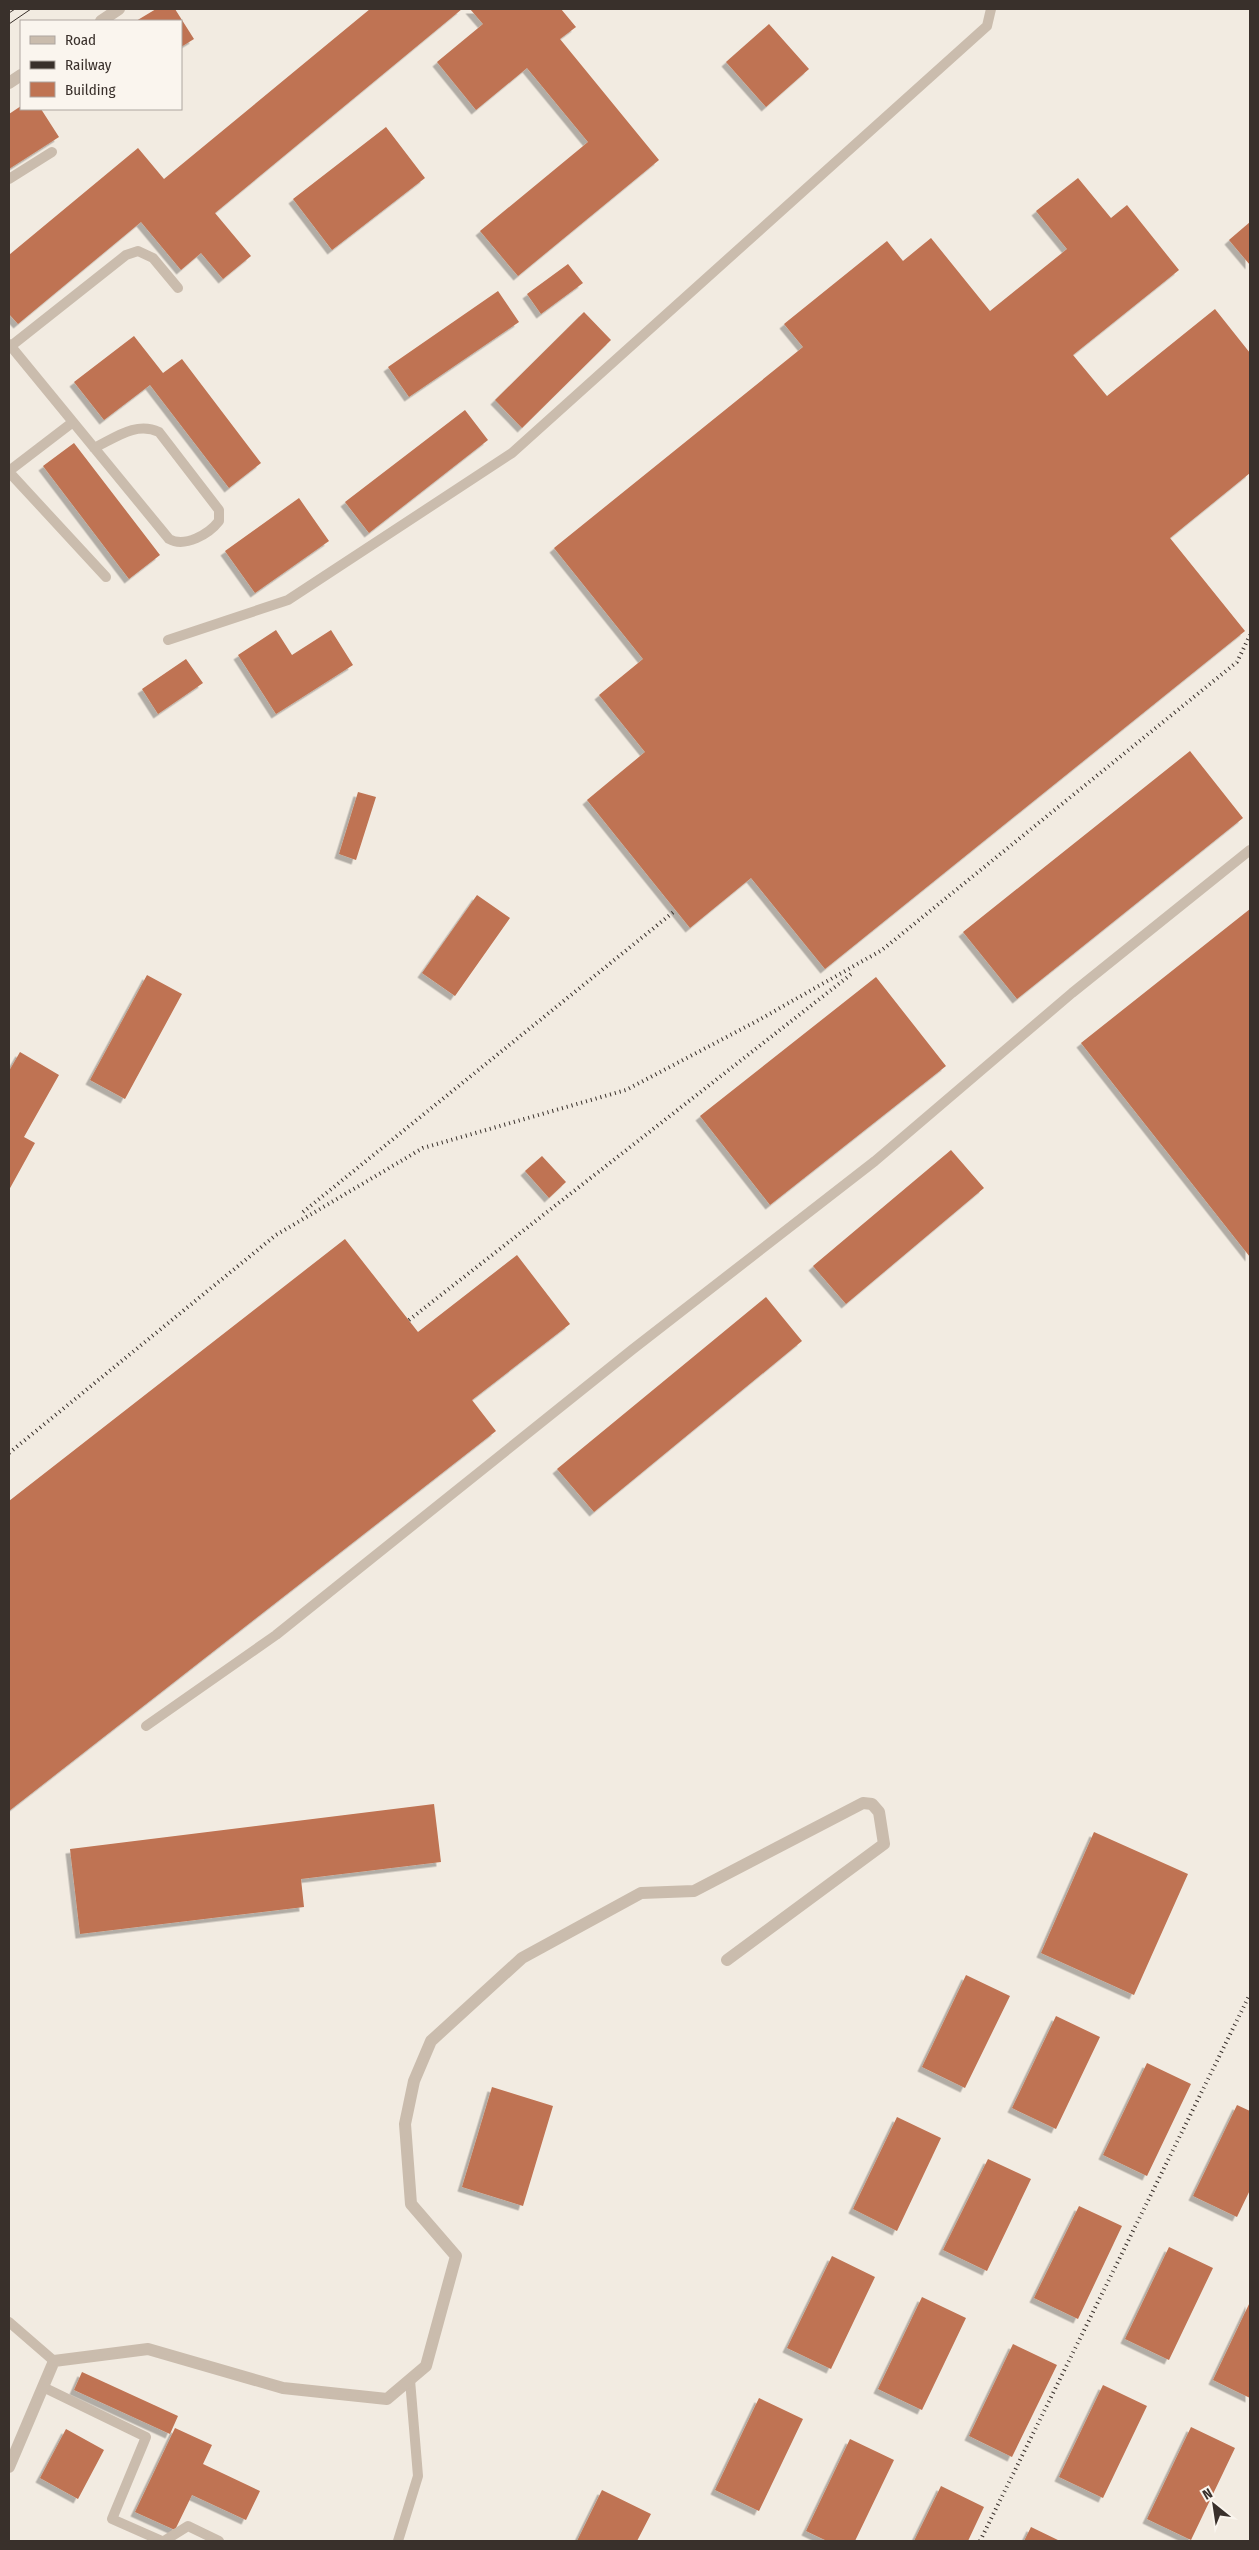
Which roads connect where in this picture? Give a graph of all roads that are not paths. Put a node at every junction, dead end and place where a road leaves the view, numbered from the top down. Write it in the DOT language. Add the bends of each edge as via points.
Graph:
graph roads {
  1 [pos="119,9"];
  2 [pos="991,9"];
  3 [pos="102,20"];
  4 [pos="20,76"];
  5 [pos="9,83"];
  6 [pos="52,152"];
  7 [pos="9,178"];
  8 [pos="178,288"];
  9 [pos="10,345"];
  10 [pos="73,422"];
  11 [pos="94,448"];
  12 [pos="9,472"];
  13 [pos="106,577"];
  14 [pos="168,640"];
  15 [pos="1250,850"];
  16 [pos="146,1726"];
  17 [pos="727,1960"];
  18 [pos="9,2322"];
  19 [pos="54,2362"];
  20 [pos="410,2380"];
  21 [pos="43,2387"];
  22 [pos="9,2467"];
  23 [pos="163,2541"];
  24 [pos="219,2541"];
  25 [pos="398,2541"];
  1 -- 3 [label="street"];
  2 -- 14 [label="lane" via="987,26 512,453 288,600"];
  4 -- 5 [label="street"];
  6 -- 7 [label="lane"];
  8 -- 9 [label="lane" via="153,258 138,251 126,255"];
  9 -- 10 [label="lane"];
  10 -- 11 [label="lane"];
  10 -- 12 [label="lane"];
  11 -- 11 [label="lane" via="169,539 178,543 190,541 219,521 218,508 159,432 146,427 137,428"];
  12 -- 13 [label="lane"];
  15 -- 16 [label="lane" via="1072,993 875,1161 633,1349 276,1635"];
  17 -- 20 [label="street" via="884,1844 879,1812 872,1804 863,1803 694,1891 641,1893 522,1958 431,2041 414,2081 405,2124 411,2204 456,2256 426,2366"];
  18 -- 19 [label="lane"];
  19 -- 20 [label="street" via="148,2349 283,2388 388,2399"];
  19 -- 21 [label="street"];
  20 -- 25 [label="lane" via="418,2476"];
  21 -- 22 [label="street"];
  21 -- 23 [label="lane" via="146,2437 112,2518"];
  23 -- 24 [label="lane" via="188,2526"];
}
